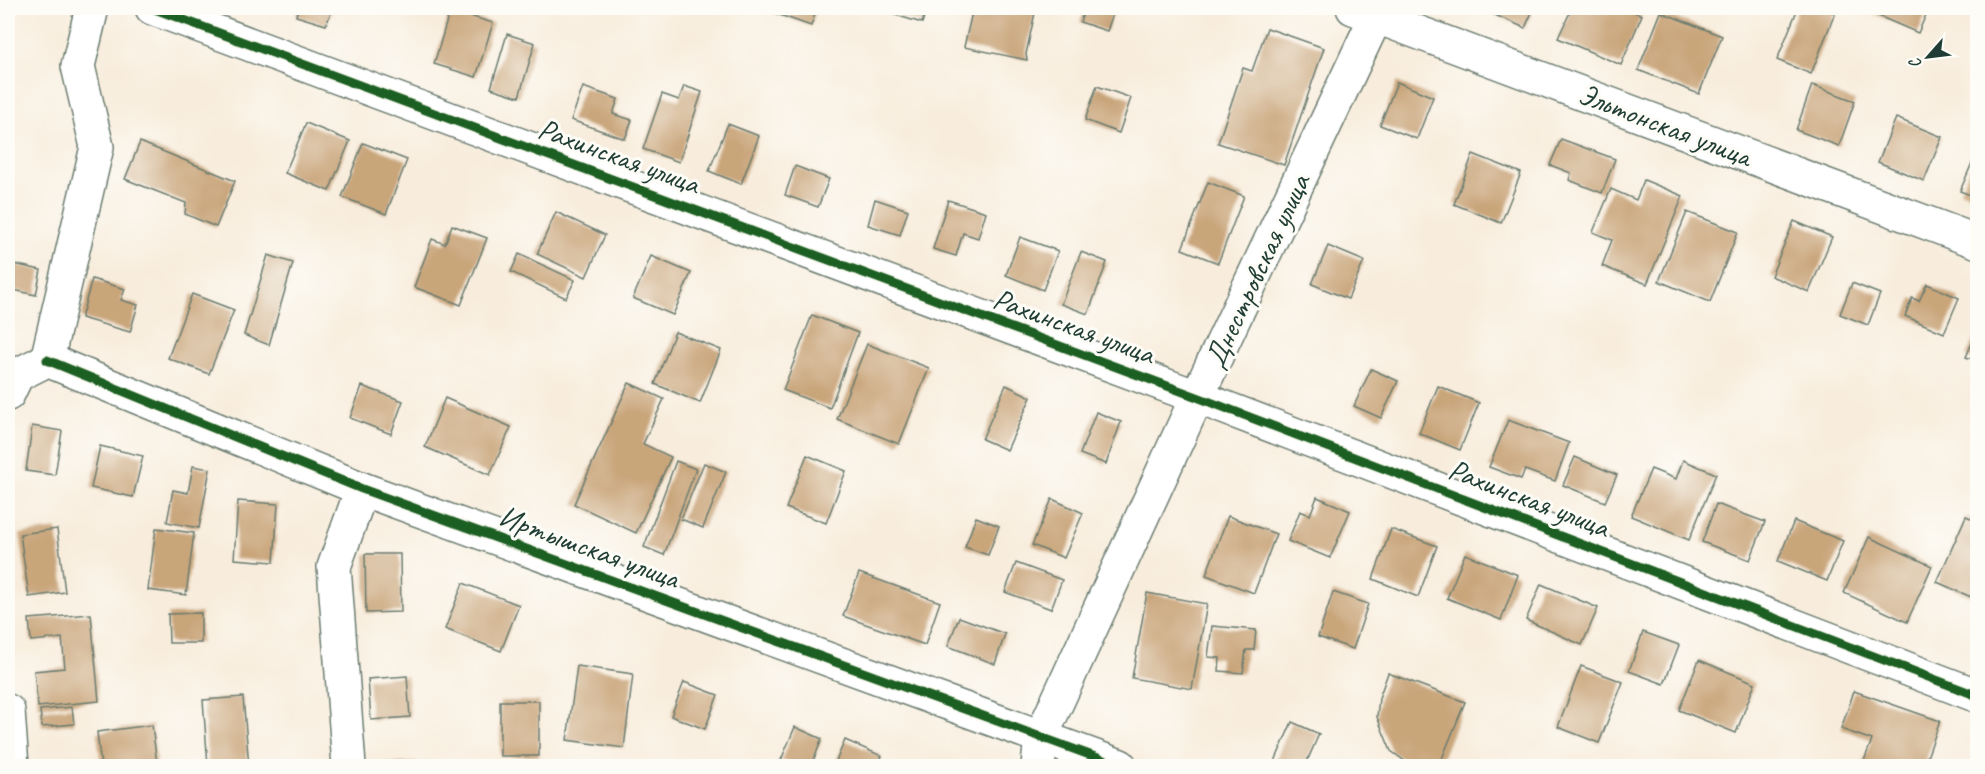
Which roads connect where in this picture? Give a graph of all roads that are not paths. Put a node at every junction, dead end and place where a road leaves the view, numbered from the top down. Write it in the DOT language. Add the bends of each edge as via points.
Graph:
graph roads {
  1 [pos="92,8"];
  2 [pos="152,8"];
  3 [pos="1370,11"];
  4 [pos="1977,242"];
  5 [pos="47,360"];
  6 [pos="8,393"];
  7 [pos="1197,397"];
  8 [pos="362,489"];
  9 [pos="1977,696"];
  10 [pos="8,711"];
  11 [pos="1040,752"];
  12 [pos="12,766"];
  13 [pos="349,766"];
  14 [pos="1120,766"];
  1 -- 5 [label="street" via="78,66 97,147"];
  2 -- 7 [label="street, Рахинская улица"];
  3 -- 4 [label="street, Эльтонская улица"];
  3 -- 7 [label="street, Днестровская улица"];
  5 -- 6 [label="street" via="17,375"];
  5 -- 8 [label="street, Иртышская улица"];
  7 -- 9 [label="street, Рахинская улица"];
  7 -- 11 [label="street, Днестровская улица"];
  8 -- 11 [label="street, Иртышская улица"];
  8 -- 13 [label="street" via="334,567"];
  10 -- 12 [label="street"];
  11 -- 14 [label="street, Иртышская улица"];
}
